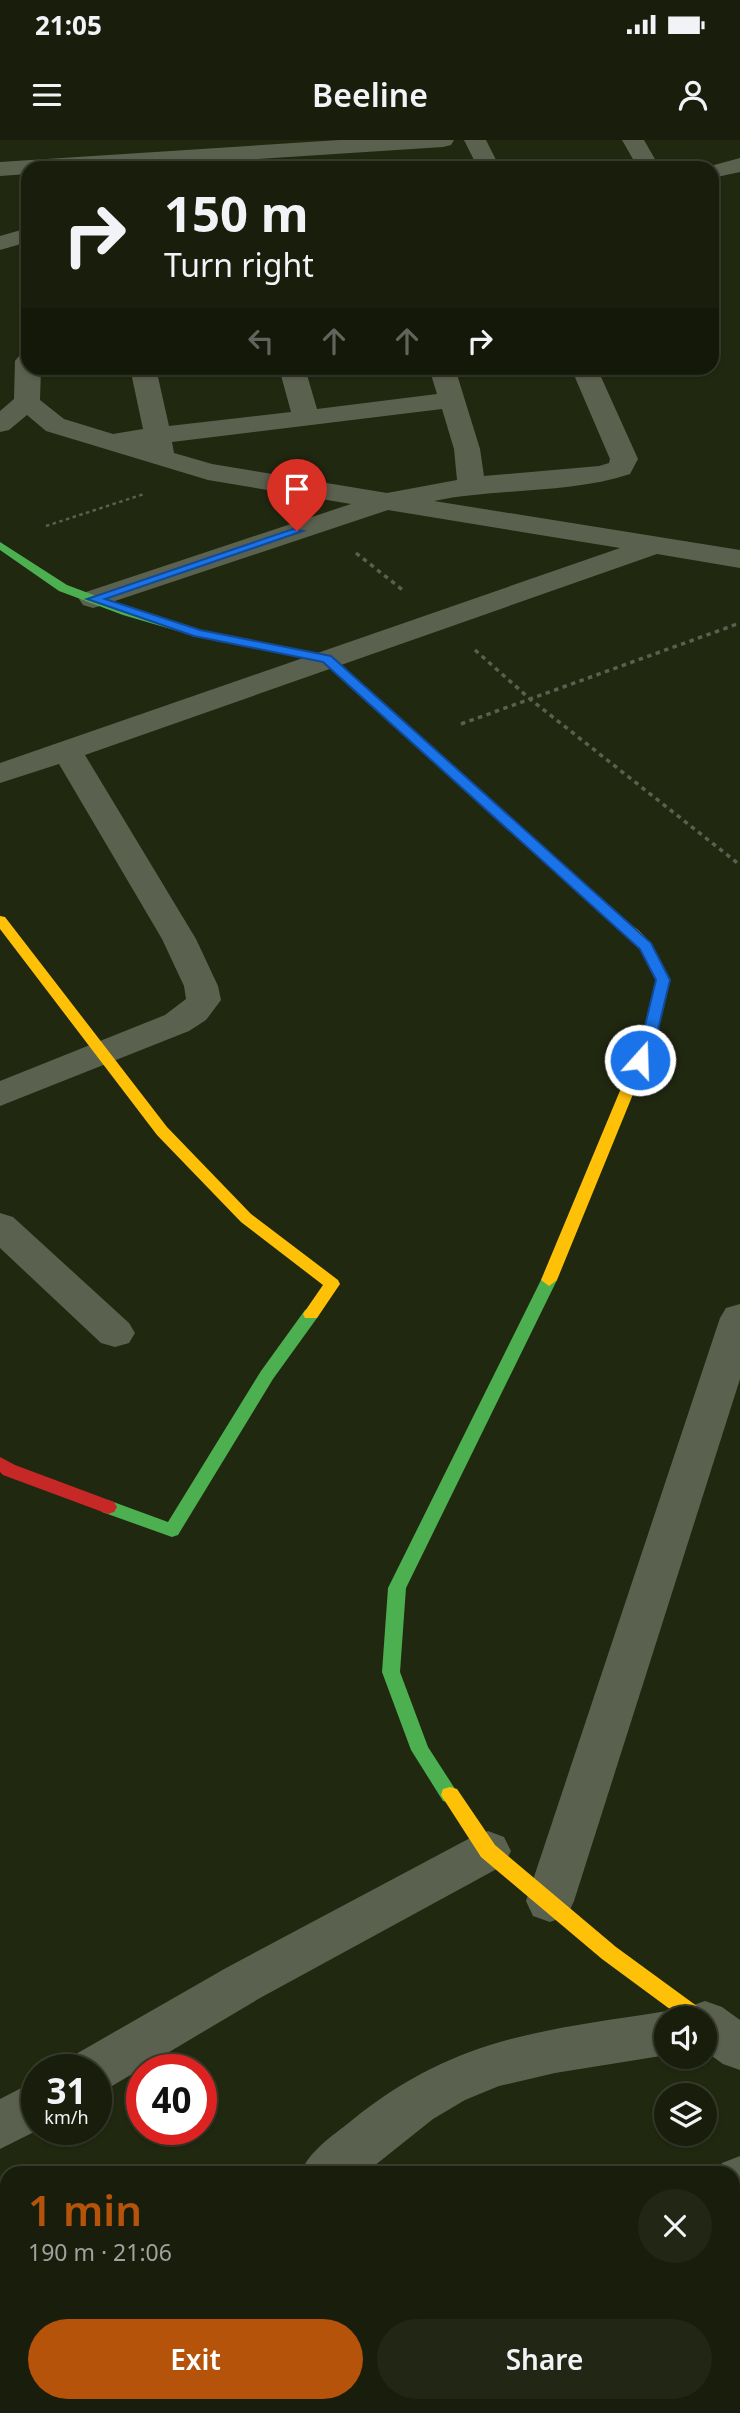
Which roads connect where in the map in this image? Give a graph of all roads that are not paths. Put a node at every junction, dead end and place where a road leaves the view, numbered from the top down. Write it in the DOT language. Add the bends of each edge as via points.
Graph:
graph roads {
  1 [pos="207,140"];
  2 [pos="443,140"];
  3 [pos="464,140"];
  4 [pos="475,140"];
  5 [pos="633,140"];
  6 [pos="135,150"];
  7 [pos="106,157"];
  8 [pos="188,157"];
  9 [pos="71,161"];
  10 [pos="376,161"];
  11 [pos="486,161"];
  12 [pos="645,161"];
  13 [pos="740,165"];
  14 [pos="21,167"];
  15 [pos="0,169"];
  16 [pos="719,169"];
  17 [pos="21,237"];
  18 [pos="0,243"];
  19 [pos="28,375"];
  20 [pos="145,375"];
  21 [pos="294,375"];
  22 [pos="444,375"];
  23 [pos="587,375"];
  24 [pos="453,400"];
  25 [pos="27,402"];
  26 [pos="306,417"];
  27 [pos="0,424"];
  28 [pos="160,447"];
  29 [pos="471,485"];
  30 [pos="384,502"];
  31 [pos="0,545"];
  32 [pos="656,545"];
  33 [pos="740,559"];
  34 [pos="93,599"];
  35 [pos="327,659"];
  36 [pos="67,750"];
  37 [pos="0,774"];
  38 [pos="0,920"];
  39 [pos="101,1053"];
  40 [pos="0,1094"];
  41 [pos="0,1226"];
  42 [pos="740,1318"];
  43 [pos="115,1333"];
  44 [pos="0,1462"];
  45 [pos="488,1851"];
  46 [pos="550,1901"];
  47 [pos="675,2006"];
  48 [pos="654,2037"];
  49 [pos="112,2059"];
  50 [pos="21,2114"];
  51 [pos="0,2126"];
  52 [pos="336,2166"];
  1 -- 8 [label="street"];
  2 -- 8 [label="street"];
  3 -- 10 [label="street"];
  4 -- 11 [label="street"];
  5 -- 12 [label="street"];
  6 -- 7 [label="street"];
  6 -- 8 [label="street"];
  7 -- 9 [label="street"];
  13 -- 16 [label="street"];
  14 -- 15 [label="street"];
  17 -- 18 [label="street"];
  19 -- 25 [label="street"];
  20 -- 28 [label="street"];
  21 -- 26 [label="street"];
  22 -- 24 [label="street"];
  23 -- 29 [label="street" via="624,459 620,468 602,474"];
  24 -- 26 [label="street"];
  24 -- 29 [label="street" via="469,458"];
  25 -- 27 [label="street"];
  25 -- 28 [label="street" via="55,425 108,442"];
  26 -- 28 [label="street"];
  28 -- 30 [label="street" via="208,472"];
  29 -- 30 [label="street"];
  30 -- 32 [label="street"];
  30 -- 34 [label="street"];
  31 -- 34 [label="street" via="63,587"];
  32 -- 33 [label="street"];
  32 -- 35 [label="street"];
  34 -- 35 [label="street" via="198,633"];
  35 -- 36 [label="street"];
  35 -- 45 [label="street" via="646,946 663,980 649,1038 546,1286 397,1588 391,1672 420,1750"];
  36 -- 37 [label="street"];
  36 -- 39 [label="street" via="179,939 204,1000 177,1023"];
  38 -- 39 [label="street"];
  39 -- 40 [label="street"];
  39 -- 44 [label="street" via="162,1131 246,1218 332,1284 267,1375 172,1530 9,1470"];
  41 -- 43 [label="street"];
  42 -- 46 [label="street"];
  45 -- 46 [label="street"];
  45 -- 49 [label="street"];
  46 -- 47 [label="street"];
  48 -- 52 [label="street" via="510,2059 446,2084"];
  50 -- 51 [label="street"];
}
